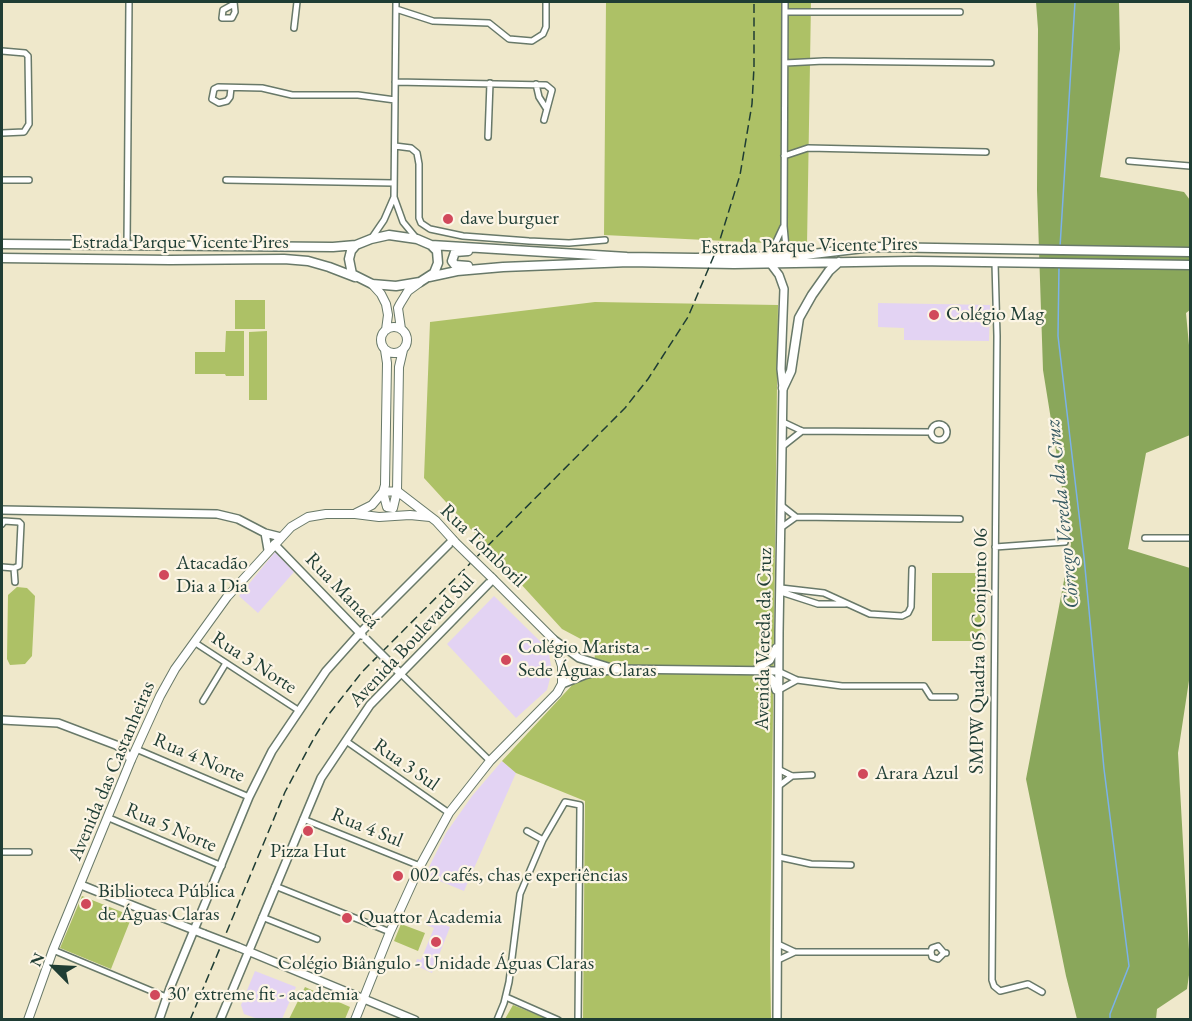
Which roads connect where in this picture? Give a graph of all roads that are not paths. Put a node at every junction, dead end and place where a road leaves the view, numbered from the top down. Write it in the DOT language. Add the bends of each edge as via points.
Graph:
graph roads {
  1 [pos="129,2"];
  2 [pos="297,2"];
  3 [pos="396,2"];
  4 [pos="546,2"];
  5 [pos="785,2"];
  6 [pos="396,9"];
  7 [pos="785,12"];
  8 [pos="960,12"];
  9 [pos="294,28"];
  10 [pos="2,51"];
  11 [pos="785,63"];
  12 [pos="991,63"];
  13 [pos="395,82"];
  14 [pos="490,83"];
  15 [pos="536,84"];
  16 [pos="231,87"];
  17 [pos="395,100"];
  18 [pos="546,108"];
  19 [pos="544,120"];
  20 [pos="2,133"];
  21 [pos="488,137"];
  22 [pos="395,146"];
  23 [pos="986,152"];
  24 [pos="784,156"];
  25 [pos="1129,162"];
  26 [pos="1191,165"];
  27 [pos="2,180"];
  28 [pos="29,180"];
  29 [pos="226,180"];
  30 [pos="394,183"];
  31 [pos="393,197"];
  32 [pos="784,225"];
  33 [pos="371,239"];
  34 [pos="417,239"];
  35 [pos="605,240"];
  36 [pos="2,244"];
  37 [pos="127,245"];
  38 [pos="356,245"];
  39 [pos="431,245"];
  40 [pos="512,249"];
  41 [pos="1191,252"];
  42 [pos="796,256"];
  43 [pos="2,258"];
  44 [pos="767,260"];
  45 [pos="839,262"];
  46 [pos="995,263"];
  47 [pos="1191,265"];
  48 [pos="502,267"];
  49 [pos="355,277"];
  50 [pos="429,277"];
  51 [pos="420,282"];
  52 [pos="372,284"];
  53 [pos="401,329"];
  54 [pos="386,330"];
  55 [pos="385,350"];
  56 [pos="403,350"];
  57 [pos="783,388"];
  58 [pos="783,422"];
  59 [pos="802,431"];
  60 [pos="930,432"];
  61 [pos="783,446"];
  62 [pos="397,491"];
  63 [pos="383,492"];
  64 [pos="782,506"];
  65 [pos="2,510"];
  66 [pos="355,514"];
  67 [pos="430,517"];
  68 [pos="796,517"];
  69 [pos="960,519"];
  70 [pos="2,524"];
  71 [pos="782,527"];
  72 [pos="265,533"];
  73 [pos="281,537"];
  74 [pos="1145,538"];
  75 [pos="1191,538"];
  76 [pos="454,541"];
  77 [pos="1065,542"];
  78 [pos="271,547"];
  79 [pos="995,547"];
  80 [pos="2,567"];
  81 [pos="14,568"];
  82 [pos="912,569"];
  83 [pos="492,578"];
  84 [pos="15,582"];
  85 [pos="781,590"];
  86 [pos="845,604"];
  87 [pos="779,632"];
  88 [pos="360,633"];
  89 [pos="553,639"];
  90 [pos="194,642"];
  91 [pos="226,663"];
  92 [pos="616,669"];
  93 [pos="756,669"];
  94 [pos="778,670"];
  95 [pos="400,673"];
  96 [pos="797,680"];
  97 [pos="562,684"];
  98 [pos="778,690"];
  99 [pos="955,698"];
  100 [pos="203,701"];
  101 [pos="298,710"];
  102 [pos="779,718"];
  103 [pos="2,720"];
  104 [pos="346,741"];
  105 [pos="116,745"];
  106 [pos="137,747"];
  107 [pos="131,760"];
  108 [pos="490,761"];
  109 [pos="780,770"];
  110 [pos="812,775"];
  111 [pos="792,776"];
  112 [pos="780,784"];
  113 [pos="249,797"];
  114 [pos="449,813"];
  115 [pos="109,818"];
  116 [pos="303,819"];
  117 [pos="527,831"];
  118 [pos="543,840"];
  119 [pos="2,852"];
  120 [pos="29,852"];
  121 [pos="779,857"];
  122 [pos="851,865"];
  123 [pos="222,866"];
  124 [pos="420,866"];
  125 [pos="81,885"];
  126 [pos="275,886"];
  127 [pos="262,917"];
  128 [pos="194,930"];
  129 [pos="390,932"];
  130 [pos="317,939"];
  131 [pos="778,944"];
  132 [pos="53,950"];
  133 [pos="248,951"];
  134 [pos="795,952"];
  135 [pos="945,953"];
  136 [pos="778,960"];
  137 [pos="1042,992"];
  138 [pos="166,997"];
  139 [pos="506,997"];
  140 [pos="363,999"];
  141 [pos="222,1019"];
  142 [pos="497,1019"];
  143 [pos="28,1020"];
  144 [pos="159,1020"];
  145 [pos="355,1020"];
  146 [pos="415,1020"];
  147 [pos="558,1020"];
  148 [pos="578,1020"];
  149 [pos="777,1020"];
  1 -- 37 [label="street"];
  2 -- 9 [label="street"];
  3 -- 6 [label="street"];
  4 -- 6 [label="street" via="546,27 543,34 532,40 509,39 489,23 433,21"];
  5 -- 7 [label="street"];
  6 -- 13 [label="street"];
  7 -- 8 [label="street"];
  7 -- 11 [label="street"];
  10 -- 20 [label="street" via="28,56 29,124 24,132"];
  11 -- 12 [label="street"];
  11 -- 24 [label="street"];
  13 -- 14 [label="street"];
  13 -- 17 [label="street"];
  14 -- 15 [label="street"];
  14 -- 21 [label="street"];
  15 -- 18 [label="street"];
  15 -- 18 [label="street" via="550,87"];
  16 -- 17 [label="street" via="292,95 358,95"];
  17 -- 22 [label="street"];
  18 -- 19 [label="street"];
  22 -- 30 [label="street"];
  22 -- 35 [label="street" via="417,153 419,218 430,230 529,241"];
  23 -- 24 [label="street" via="808,148"];
  24 -- 32 [label="street"];
  25 -- 26 [label="street"];
  27 -- 28 [label="street"];
  29 -- 30 [label="street"];
  30 -- 31 [label="street"];
  31 -- 33 [label="street"];
  31 -- 34 [label="street" via="403,222"];
  32 -- 42 [label="street" via="786,248"];
  32 -- 44 [label="street"];
  33 -- 34 [label="main road" via="389,235"];
  33 -- 38 [label="main road"];
  34 -- 39 [label="main road"];
  36 -- 37 [label="main road, Estrada Parque Vicente Pires"];
  37 -- 38 [label="main road, Estrada Parque Vicente Pires"];
  38 -- 49 [label="main road" via="349,259"];
  39 -- 40 [label="main road, Estrada Parque Vicente Pires"];
  39 -- 50 [label="main road" via="437,251 438,263"];
  40 -- 44 [label="main road, Estrada Parque Vicente Pires"];
  40 -- 48 [label="main road" via="460,251 452,256 455,265"];
  41 -- 42 [label="main road, Estrada Parque Vicente Pires" via="872,247"];
  42 -- 44 [label="main road, Estrada Parque Vicente Pires"];
  43 -- 49 [label="main road, Estrada Parque Vicente Pires" via="284,259 308,261"];
  44 -- 45 [label="main road, Estrada Parque Vicente Pires"];
  44 -- 48 [label="main road, Estrada Parque Vicente Pires"];
  44 -- 57 [label="street, Avenida Vereda da Cruz" via="779,275 784,290"];
  45 -- 46 [label="main road, Estrada Parque Vicente Pires"];
  45 -- 57 [label="main road" via="812,295 800,318 791,371"];
  46 -- 47 [label="main road, Estrada Parque Vicente Pires"];
  46 -- 79 [label="street, SMPW Quadra 05 Conjunto 06"];
  48 -- 50 [label="main road, Estrada Parque Vicente Pires"];
  49 -- 52 [label="main road"];
  50 -- 51 [label="main road"];
  51 -- 52 [label="main road"];
  51 -- 53 [label="main road" via="399,304"];
  52 -- 54 [label="main road" via="386,304"];
  53 -- 54 [label="main road"];
  53 -- 56 [label="main road" via="407,339"];
  54 -- 55 [label="main road" via="380,340"];
  55 -- 56 [label="main road"];
  55 -- 63 [label="main road"];
  56 -- 62 [label="main road" via="399,367"];
  57 -- 58 [label="street, Avenida Vereda da Cruz"];
  58 -- 59 [label="street"];
  58 -- 61 [label="street, Avenida Vereda da Cruz"];
  59 -- 60 [label="street"];
  59 -- 61 [label="street"];
  60 -- 60 [label="street" via="939,424 949,432 939,440"];
  61 -- 64 [label="street, Avenida Vereda da Cruz"];
  62 -- 63 [label="main road"];
  62 -- 63 [label="main road" via="391,509"];
  62 -- 67 [label="main road, Rua Tomboril"];
  63 -- 66 [label="main road" via="372,505"];
  64 -- 68 [label="street"];
  64 -- 71 [label="street, Avenida Vereda da Cruz"];
  65 -- 72 [label="street" via="217,514 238,519"];
  66 -- 67 [label="main road, Avenida das Castanheiras"];
  66 -- 73 [label="main road, Avenida das Castanheiras" via="308,517"];
  67 -- 76 [label="main road, Rua Tomboril"];
  68 -- 69 [label="street"];
  68 -- 71 [label="street"];
  70 -- 81 [label="street" via="21,524 19,566"];
  71 -- 85 [label="street, Avenida Vereda da Cruz"];
  72 -- 73 [label="street"];
  72 -- 78 [label="street"];
  73 -- 78 [label="main road, Avenida das Castanheiras"];
  74 -- 75 [label="street"];
  76 -- 83 [label="main road, Rua Tomboril, bridge"];
  76 -- 88 [label="street"];
  77 -- 79 [label="street"];
  78 -- 88 [label="street, Rua Manacá"];
  78 -- 90 [label="main road, Avenida das Castanheiras"];
  79 -- 137 [label="street, SMPW Quadra 05 Conjunto 06" via="992,980 1000,991 1029,984"];
  80 -- 81 [label="street"];
  81 -- 84 [label="street"];
  82 -- 86 [label="street" via="911,607 906,615 878,615"];
  83 -- 89 [label="main road, Rua Tomboril"];
  83 -- 95 [label="street, Avenida Boulevard Sul"];
  85 -- 86 [label="street" via="818,604"];
  85 -- 86 [label="street" via="824,593"];
  85 -- 87 [label="street, Avenida Vereda da Cruz"];
  87 -- 93 [label="street" via="773,656"];
  87 -- 94 [label="street, Avenida Vereda da Cruz"];
  88 -- 95 [label="street, Rua Manacá, bridge"];
  88 -- 101 [label="street"];
  89 -- 92 [label="street, Rua Tomboril" via="579,658"];
  89 -- 97 [label="main road, Rua Tomboril" via="562,666"];
  90 -- 91 [label="street, Rua 3 Norte"];
  90 -- 106 [label="main road, Avenida das Castanheiras" via="160,696"];
  91 -- 100 [label="street"];
  91 -- 101 [label="street, Rua 3 Norte"];
  92 -- 93 [label="street, Rua Tomboril"];
  92 -- 97 [label="street, Rua Tomboril"];
  93 -- 94 [label="street, Rua Tomboril"];
  93 -- 102 [label="street" via="774,682"];
  94 -- 96 [label="street"];
  94 -- 98 [label="street, Avenida Vereda da Cruz"];
  95 -- 104 [label="street, Avenida Boulevard Sul" via="370,705"];
  95 -- 108 [label="street, Rua Manacá"];
  96 -- 98 [label="street"];
  96 -- 99 [label="street" via="842,686 924,686 931,697"];
  97 -- 108 [label="main road"];
  98 -- 102 [label="street, Avenida Vereda da Cruz"];
  101 -- 113 [label="street"];
  102 -- 109 [label="street, Avenida Vereda da Cruz"];
  103 -- 105 [label="street, Rua 4 Norte" via="58,723"];
  104 -- 114 [label="street, Rua 3 Sul"];
  104 -- 116 [label="street, Avenida Boulevard Sul" via="321,778"];
  105 -- 106 [label="street, Rua 4 Norte"];
  105 -- 107 [label="street, Rua 4 Norte"];
  106 -- 107 [label="main road, Avenida das Castanheiras"];
  106 -- 113 [label="street, Rua 4 Norte"];
  107 -- 115 [label="main road, Avenida das Castanheiras"];
  108 -- 114 [label="main road"];
  109 -- 111 [label="street"];
  109 -- 112 [label="street, Avenida Vereda da Cruz"];
  110 -- 111 [label="street"];
  111 -- 112 [label="street"];
  112 -- 121 [label="street, Avenida Vereda da Cruz"];
  113 -- 123 [label="street"];
  114 -- 124 [label="main road"];
  115 -- 123 [label="street, Rua 5 Norte"];
  115 -- 125 [label="main road, Avenida das Castanheiras"];
  116 -- 124 [label="street, Rua 4 Sul"];
  116 -- 126 [label="street, Avenida Boulevard Sul"];
  117 -- 118 [label="street"];
  118 -- 139 [label="street" via="520,894"];
  118 -- 148 [label="street" via="565,802 580,805"];
  119 -- 120 [label="street"];
  121 -- 122 [label="street" via="810,864"];
  121 -- 131 [label="street, Avenida Vereda da Cruz"];
  123 -- 128 [label="street"];
  124 -- 129 [label="main road"];
  125 -- 128 [label="street"];
  125 -- 132 [label="main road, Avenida das Castanheiras"];
  126 -- 127 [label="street, Avenida Boulevard Sul"];
  126 -- 129 [label="street"];
  127 -- 130 [label="street"];
  127 -- 133 [label="street, Avenida Boulevard Sul"];
  128 -- 133 [label="street, bridge"];
  128 -- 138 [label="street"];
  129 -- 140 [label="main road"];
  131 -- 134 [label="street"];
  131 -- 136 [label="street, Avenida Vereda da Cruz"];
  132 -- 138 [label="street"];
  132 -- 143 [label="main road, Avenida das Castanheiras"];
  133 -- 140 [label="street"];
  133 -- 141 [label="street, Avenida Boulevard Sul"];
  134 -- 135 [label="street" via="931,952 938,946"];
  134 -- 136 [label="street"];
  136 -- 149 [label="street, Avenida Vereda da Cruz"];
  138 -- 144 [label="street"];
  139 -- 142 [label="street"];
  139 -- 147 [label="street"];
  140 -- 145 [label="main road"];
  140 -- 146 [label="street"];
}
